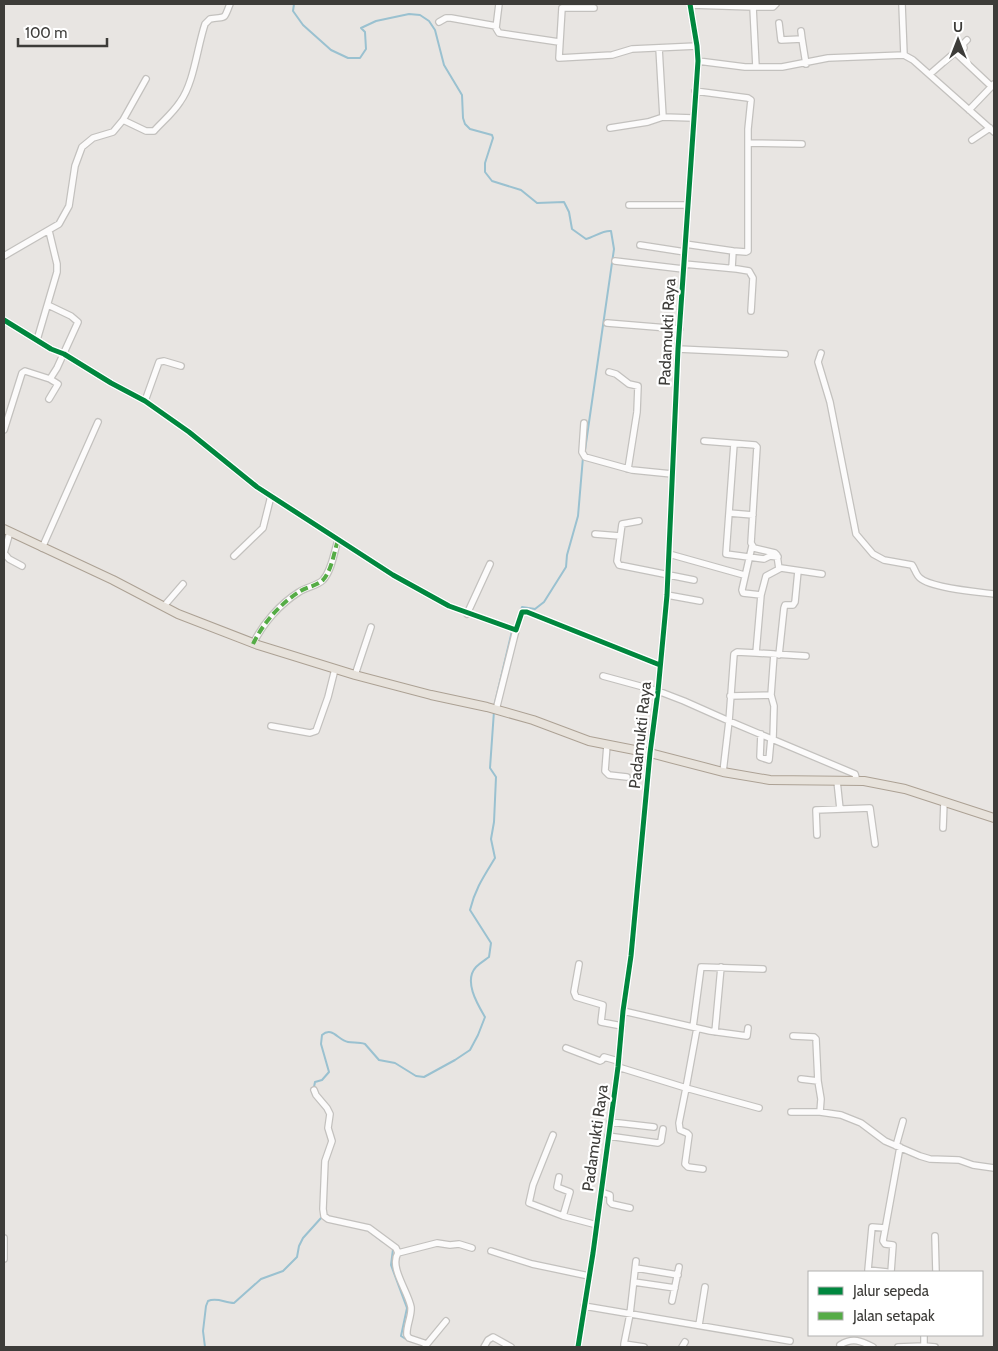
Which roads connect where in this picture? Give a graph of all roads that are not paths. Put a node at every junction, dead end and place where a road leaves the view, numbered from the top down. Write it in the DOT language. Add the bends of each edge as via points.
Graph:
graph roads {
  1 [pos="230,4"];
  2 [pos="498,4"];
  3 [pos="776,4"];
  4 [pos="902,4"];
  5 [pos="690,5"];
  6 [pos="753,7"];
  7 [pos="594,8"];
  8 [pos="438,22"];
  9 [pos="779,23"];
  10 [pos="496,26"];
  11 [pos="801,31"];
  12 [pos="802,39"];
  13 [pos="967,40"];
  14 [pos="559,42"];
  15 [pos="696,46"];
  16 [pos="659,48"];
  17 [pos="953,54"];
  18 [pos="904,55"];
  19 [pos="698,61"];
  20 [pos="806,64"];
  21 [pos="756,67"];
  22 [pos="930,74"];
  23 [pos="146,79"];
  24 [pos="993,85"];
  25 [pos="695,91"];
  26 [pos="969,110"];
  27 [pos="662,117"];
  28 [pos="693,118"];
  29 [pos="123,120"];
  30 [pos="610,128"];
  31 [pos="990,130"];
  32 [pos="972,140"];
  33 [pos="748,143"];
  34 [pos="802,144"];
  35 [pos="629,205"];
  36 [pos="687,205"];
  37 [pos="49,231"];
  38 [pos="685,244"];
  39 [pos="640,245"];
  40 [pos="733,251"];
  41 [pos="685,252"];
  42 [pos="4,256"];
  43 [pos="615,261"];
  44 [pos="683,266"];
  45 [pos="732,268"];
  46 [pos="48,305"];
  47 [pos="751,311"];
  48 [pos="4,320"];
  49 [pos="606,323"];
  50 [pos="680,329"];
  51 [pos="37,340"];
  52 [pos="678,349"];
  53 [pos="820,353"];
  54 [pos="64,354"];
  55 [pos="785,354"];
  56 [pos="181,366"];
  57 [pos="609,372"];
  58 [pos="50,379"];
  59 [pos="49,399"];
  60 [pos="145,401"];
  61 [pos="98,422"];
  62 [pos="584,423"];
  63 [pos="4,430"];
  64 [pos="704,442"];
  65 [pos="734,444"];
  66 [pos="628,469"];
  67 [pos="672,474"];
  68 [pos="271,496"];
  69 [pos="728,513"];
  70 [pos="753,515"];
  71 [pos="639,521"];
  72 [pos="7,531"];
  73 [pos="595,534"];
  74 [pos="620,536"];
  75 [pos="338,540"];
  76 [pos="752,546"];
  77 [pos="42,548"];
  78 [pos="669,554"];
  79 [pos="234,556"];
  80 [pos="749,558"];
  81 [pos="778,558"];
  82 [pos="490,564"];
  83 [pos="22,566"];
  84 [pos="779,569"];
  85 [pos="798,571"];
  86 [pos="667,574"];
  87 [pos="822,574"];
  88 [pos="744,575"];
  89 [pos="694,580"];
  90 [pos="183,584"];
  91 [pos="667,594"];
  92 [pos="994,594"];
  93 [pos="761,595"];
  94 [pos="700,601"];
  95 [pos="164,606"];
  96 [pos="467,614"];
  97 [pos="371,627"];
  98 [pos="516,630"];
  99 [pos="253,644"];
  100 [pos="756,653"];
  101 [pos="776,654"];
  102 [pos="806,656"];
  103 [pos="660,665"];
  104 [pos="335,668"];
  105 [pos="355,674"];
  106 [pos="603,676"];
  107 [pos="658,691"];
  108 [pos="771,695"];
  109 [pos="730,696"];
  110 [pos="496,710"];
  111 [pos="728,721"];
  112 [pos="271,726"];
  113 [pos="761,734"];
  114 [pos="772,738"];
  115 [pos="608,745"];
  116 [pos="650,753"];
  117 [pos="723,772"];
  118 [pos="627,777"];
  119 [pos="838,781"];
  120 [pos="857,781"];
  121 [pos="944,802"];
  122 [pos="840,809"];
  123 [pos="994,818"];
  124 [pos="942,828"];
  125 [pos="817,835"];
  126 [pos="875,844"];
  127 [pos="579,964"];
  128 [pos="721,967"];
  129 [pos="763,969"];
  130 [pos="623,1011"];
  131 [pos="622,1026"];
  132 [pos="695,1028"];
  133 [pos="748,1028"];
  134 [pos="715,1032"];
  135 [pos="793,1036"];
  136 [pos="566,1048"];
  137 [pos="618,1064"];
  138 [pos="801,1079"];
  139 [pos="818,1081"];
  140 [pos="686,1088"];
  141 [pos="314,1090"];
  142 [pos="758,1108"];
  143 [pos="791,1112"];
  144 [pos="820,1112"];
  145 [pos="903,1121"];
  146 [pos="610,1122"];
  147 [pos="654,1127"];
  148 [pos="663,1129"];
  149 [pos="553,1135"];
  150 [pos="608,1136"];
  151 [pos="898,1146"];
  152 [pos="994,1168"];
  153 [pos="703,1170"];
  154 [pos="558,1177"];
  155 [pos="601,1192"];
  156 [pos="630,1208"];
  157 [pos="563,1216"];
  158 [pos="597,1225"];
  159 [pos="885,1228"];
  160 [pos="935,1236"];
  161 [pos="4,1238"];
  162 [pos="472,1248"];
  163 [pos="491,1251"];
  164 [pos="398,1253"];
  165 [pos="4,1259"];
  166 [pos="680,1267"];
  167 [pos="878,1271"];
  168 [pos="889,1271"];
  169 [pos="936,1271"];
  170 [pos="678,1275"];
  171 [pos="589,1276"];
  172 [pos="634,1282"];
  173 [pos="675,1288"];
  174 [pos="705,1288"];
  175 [pos="672,1301"];
  176 [pos="584,1306"];
  177 [pos="630,1314"];
  178 [pos="446,1321"];
  179 [pos="699,1325"];
  180 [pos="790,1341"];
  181 [pos="843,1345"];
  182 [pos="426,1346"];
  183 [pos="624,1346"];
  184 [pos="924,1346"];
  185 [pos="484,1347"];
  186 [pos="511,1347"];
  187 [pos="578,1347"];
  188 [pos="639,1347"];
  189 [pos="873,1347"];
  190 [pos="898,1347"];
  191 [pos="935,1347"];
  1 -- 29 [label="street" via="224,17 210,19 205,24 189,82 175,108 151,132"];
  2 -- 10 [label="street"];
  3 -- 6 [label="street" via="773,7"];
  4 -- 18 [label="street"];
  5 -- 6 [label="street"];
  5 -- 15 [label="street, Padamukti Raya"];
  6 -- 21 [label="street"];
  7 -- 14 [label="street" via="563,7"];
  8 -- 10 [label="street" via="451,18"];
  9 -- 12 [label="street" via="780,40"];
  10 -- 14 [label="street" via="499,33"];
  11 -- 12 [label="street"];
  12 -- 20 [label="street"];
  13 -- 24 [label="street" via="958,55"];
  14 -- 16 [label="street" via="560,58"];
  15 -- 16 [label="street"];
  15 -- 19 [label="street, Padamukti Raya"];
  16 -- 27 [label="street"];
  17 -- 22 [label="street"];
  18 -- 20 [label="street" via="837,58"];
  18 -- 22 [label="street"];
  19 -- 21 [label="street"];
  19 -- 25 [label="street, Padamukti Raya"];
  20 -- 21 [label="street"];
  22 -- 26 [label="street"];
  23 -- 29 [label="street"];
  24 -- 26 [label="street"];
  25 -- 28 [label="street, Padamukti Raya"];
  25 -- 33 [label="street" via="751,99"];
  26 -- 31 [label="street"];
  27 -- 28 [label="street"];
  27 -- 30 [label="street"];
  28 -- 36 [label="street, Padamukti Raya"];
  29 -- 37 [label="street" via="113,132 93,138 82,147 75,166 69,206 59,224"];
  31 -- 32 [label="street"];
  33 -- 34 [label="street"];
  33 -- 40 [label="street" via="748,251"];
  35 -- 36 [label="street"];
  36 -- 38 [label="street, Padamukti Raya"];
  37 -- 42 [label="street"];
  37 -- 46 [label="street" via="57,272"];
  38 -- 40 [label="street"];
  38 -- 41 [label="street, Padamukti Raya"];
  39 -- 41 [label="street"];
  40 -- 45 [label="street"];
  41 -- 44 [label="street, Padamukti Raya"];
  43 -- 44 [label="street"];
  44 -- 45 [label="street"];
  44 -- 50 [label="street, Padamukti Raya"];
  45 -- 47 [label="street" via="748,271 753,278"];
  46 -- 51 [label="street"];
  46 -- 54 [label="street" via="72,316 78,324"];
  48 -- 51 [label="street"];
  49 -- 50 [label="street"];
  50 -- 52 [label="street, Padamukti Raya"];
  51 -- 54 [label="street"];
  52 -- 55 [label="street"];
  52 -- 67 [label="street, Padamukti Raya"];
  53 -- 92 [label="street" via="818,362 830,402 856,534 873,554 884,560 912,564 918,576 925,581"];
  54 -- 58 [label="street"];
  54 -- 60 [label="street"];
  56 -- 60 [label="street" via="159,362"];
  57 -- 66 [label="street" via="638,386"];
  58 -- 59 [label="street" via="58,384"];
  58 -- 63 [label="street" via="25,371 22,373"];
  60 -- 68 [label="street"];
  61 -- 77 [label="street"];
  62 -- 66 [label="street" via="582,452 585,457"];
  64 -- 65 [label="street"];
  65 -- 69 [label="street"];
  65 -- 70 [label="street" via="757,447"];
  66 -- 67 [label="street"];
  67 -- 78 [label="street, Padamukti Raya"];
  68 -- 75 [label="street"];
  68 -- 79 [label="street" via="263,528"];
  69 -- 70 [label="street"];
  69 -- 80 [label="street" via="726,554"];
  70 -- 76 [label="street"];
  71 -- 74 [label="street" via="623,522"];
  72 -- 77 [label="main road"];
  72 -- 83 [label="street" via="4,553"];
  73 -- 74 [label="street"];
  74 -- 86 [label="street" via="617,561 620,565"];
  75 -- 96 [label="street" via="393,575"];
  75 -- 99 [label="street" via="322,582 289,599 262,628"];
  76 -- 80 [label="street"];
  76 -- 81 [label="street" via="775,553"];
  77 -- 95 [label="main road"];
  78 -- 86 [label="street, Padamukti Raya"];
  78 -- 88 [label="street"];
  80 -- 81 [label="street"];
  80 -- 88 [label="street"];
  81 -- 84 [label="street"];
  82 -- 96 [label="street"];
  84 -- 85 [label="street"];
  84 -- 93 [label="street" via="766,576"];
  85 -- 87 [label="street"];
  85 -- 101 [label="street" via="796,602 785,605"];
  86 -- 89 [label="street"];
  86 -- 91 [label="street, Padamukti Raya"];
  88 -- 93 [label="street" via="743,593"];
  90 -- 95 [label="street"];
  91 -- 94 [label="street"];
  91 -- 103 [label="street, Padamukti Raya"];
  93 -- 100 [label="street"];
  95 -- 99 [label="main road"];
  96 -- 98 [label="street"];
  97 -- 105 [label="street"];
  98 -- 103 [label="street" via="522,612 527,612"];
  98 -- 110 [label="street"];
  99 -- 104 [label="main road"];
  100 -- 101 [label="street"];
  100 -- 109 [label="street" via="734,654"];
  101 -- 102 [label="street"];
  101 -- 108 [label="street"];
  103 -- 107 [label="street, Padamukti Raya"];
  104 -- 105 [label="main road"];
  104 -- 112 [label="street" via="316,731 310,733"];
  105 -- 110 [label="main road"];
  106 -- 107 [label="street"];
  107 -- 111 [label="street"];
  107 -- 116 [label="street, Padamukti Raya"];
  108 -- 109 [label="street"];
  108 -- 114 [label="street" via="774,706"];
  109 -- 111 [label="street"];
  110 -- 115 [label="main road"];
  111 -- 113 [label="street"];
  111 -- 117 [label="street"];
  113 -- 114 [label="street"];
  113 -- 114 [label="street" via="760,757 769,760"];
  114 -- 120 [label="street" via="855,774"];
  115 -- 116 [label="main road"];
  115 -- 118 [label="street" via="605,771 609,775"];
  116 -- 117 [label="main road"];
  116 -- 130 [label="street, Padamukti Raya"];
  117 -- 119 [label="main road" via="770,780"];
  119 -- 120 [label="main road"];
  119 -- 122 [label="street"];
  120 -- 121 [label="main road" via="904,789"];
  121 -- 123 [label="main road"];
  121 -- 124 [label="street"];
  122 -- 125 [label="street" via="816,810"];
  122 -- 126 [label="street" via="870,808"];
  127 -- 131 [label="street" via="576,997 603,1005 601,1022"];
  128 -- 129 [label="street"];
  128 -- 132 [label="street" via="700,968"];
  128 -- 134 [label="street"];
  130 -- 131 [label="street, Padamukti Raya"];
  130 -- 132 [label="street"];
  131 -- 137 [label="street, Padamukti Raya"];
  132 -- 134 [label="street"];
  132 -- 140 [label="street"];
  133 -- 134 [label="street" via="748,1036"];
  135 -- 139 [label="street" via="814,1037 816,1040"];
  136 -- 137 [label="street" via="600,1061 604,1057"];
  137 -- 140 [label="street"];
  137 -- 146 [label="street, Padamukti Raya"];
  138 -- 139 [label="street"];
  139 -- 144 [label="street"];
  140 -- 142 [label="street"];
  140 -- 153 [label="street" via="679,1124 680,1130 689,1135 685,1164"];
  141 -- 164 [label="street" via="330,1114 328,1128 332,1141 325,1160 324,1216 369,1228"];
  143 -- 144 [label="street"];
  144 -- 151 [label="street" via="856,1120"];
  145 -- 151 [label="street"];
  146 -- 147 [label="street"];
  146 -- 150 [label="street, Padamukti Raya"];
  148 -- 150 [label="street" via="659,1143"];
  149 -- 157 [label="street" via="528,1202"];
  150 -- 155 [label="street, Padamukti Raya"];
  151 -- 152 [label="street" via="924,1158 959,1160"];
  151 -- 159 [label="street"];
  154 -- 157 [label="street" via="557,1187 570,1192"];
  155 -- 156 [label="street" via="610,1195 612,1204"];
  155 -- 158 [label="street, Padamukti Raya"];
  157 -- 158 [label="street"];
  158 -- 171 [label="street, Padamukti Raya"];
  159 -- 167 [label="street" via="872,1227 868,1270"];
  159 -- 168 [label="street" via="884,1242 893,1245"];
  160 -- 169 [label="street"];
  161 -- 165 [label="street"];
  162 -- 164 [label="street" via="435,1243"];
  163 -- 171 [label="street"];
  164 -- 182 [label="street" via="395,1264 410,1305 406,1335"];
  166 -- 170 [label="street"];
  170 -- 172 [label="street" via="636,1264"];
  170 -- 173 [label="street"];
  171 -- 176 [label="street, Padamukti Raya"];
  172 -- 173 [label="street"];
  172 -- 177 [label="street"];
  173 -- 175 [label="street"];
  174 -- 179 [label="street"];
  176 -- 177 [label="street"];
  176 -- 187 [label="street, Padamukti Raya"];
  177 -- 179 [label="street"];
  177 -- 183 [label="street"];
  178 -- 182 [label="street"];
  179 -- 180 [label="street"];
  181 -- 189 [label="street" via="862,1341"];
  183 -- 188 [label="street"];
  184 -- 190 [label="street"];
  184 -- 191 [label="street"];
  185 -- 186 [label="street" via="494,1337"];
}
